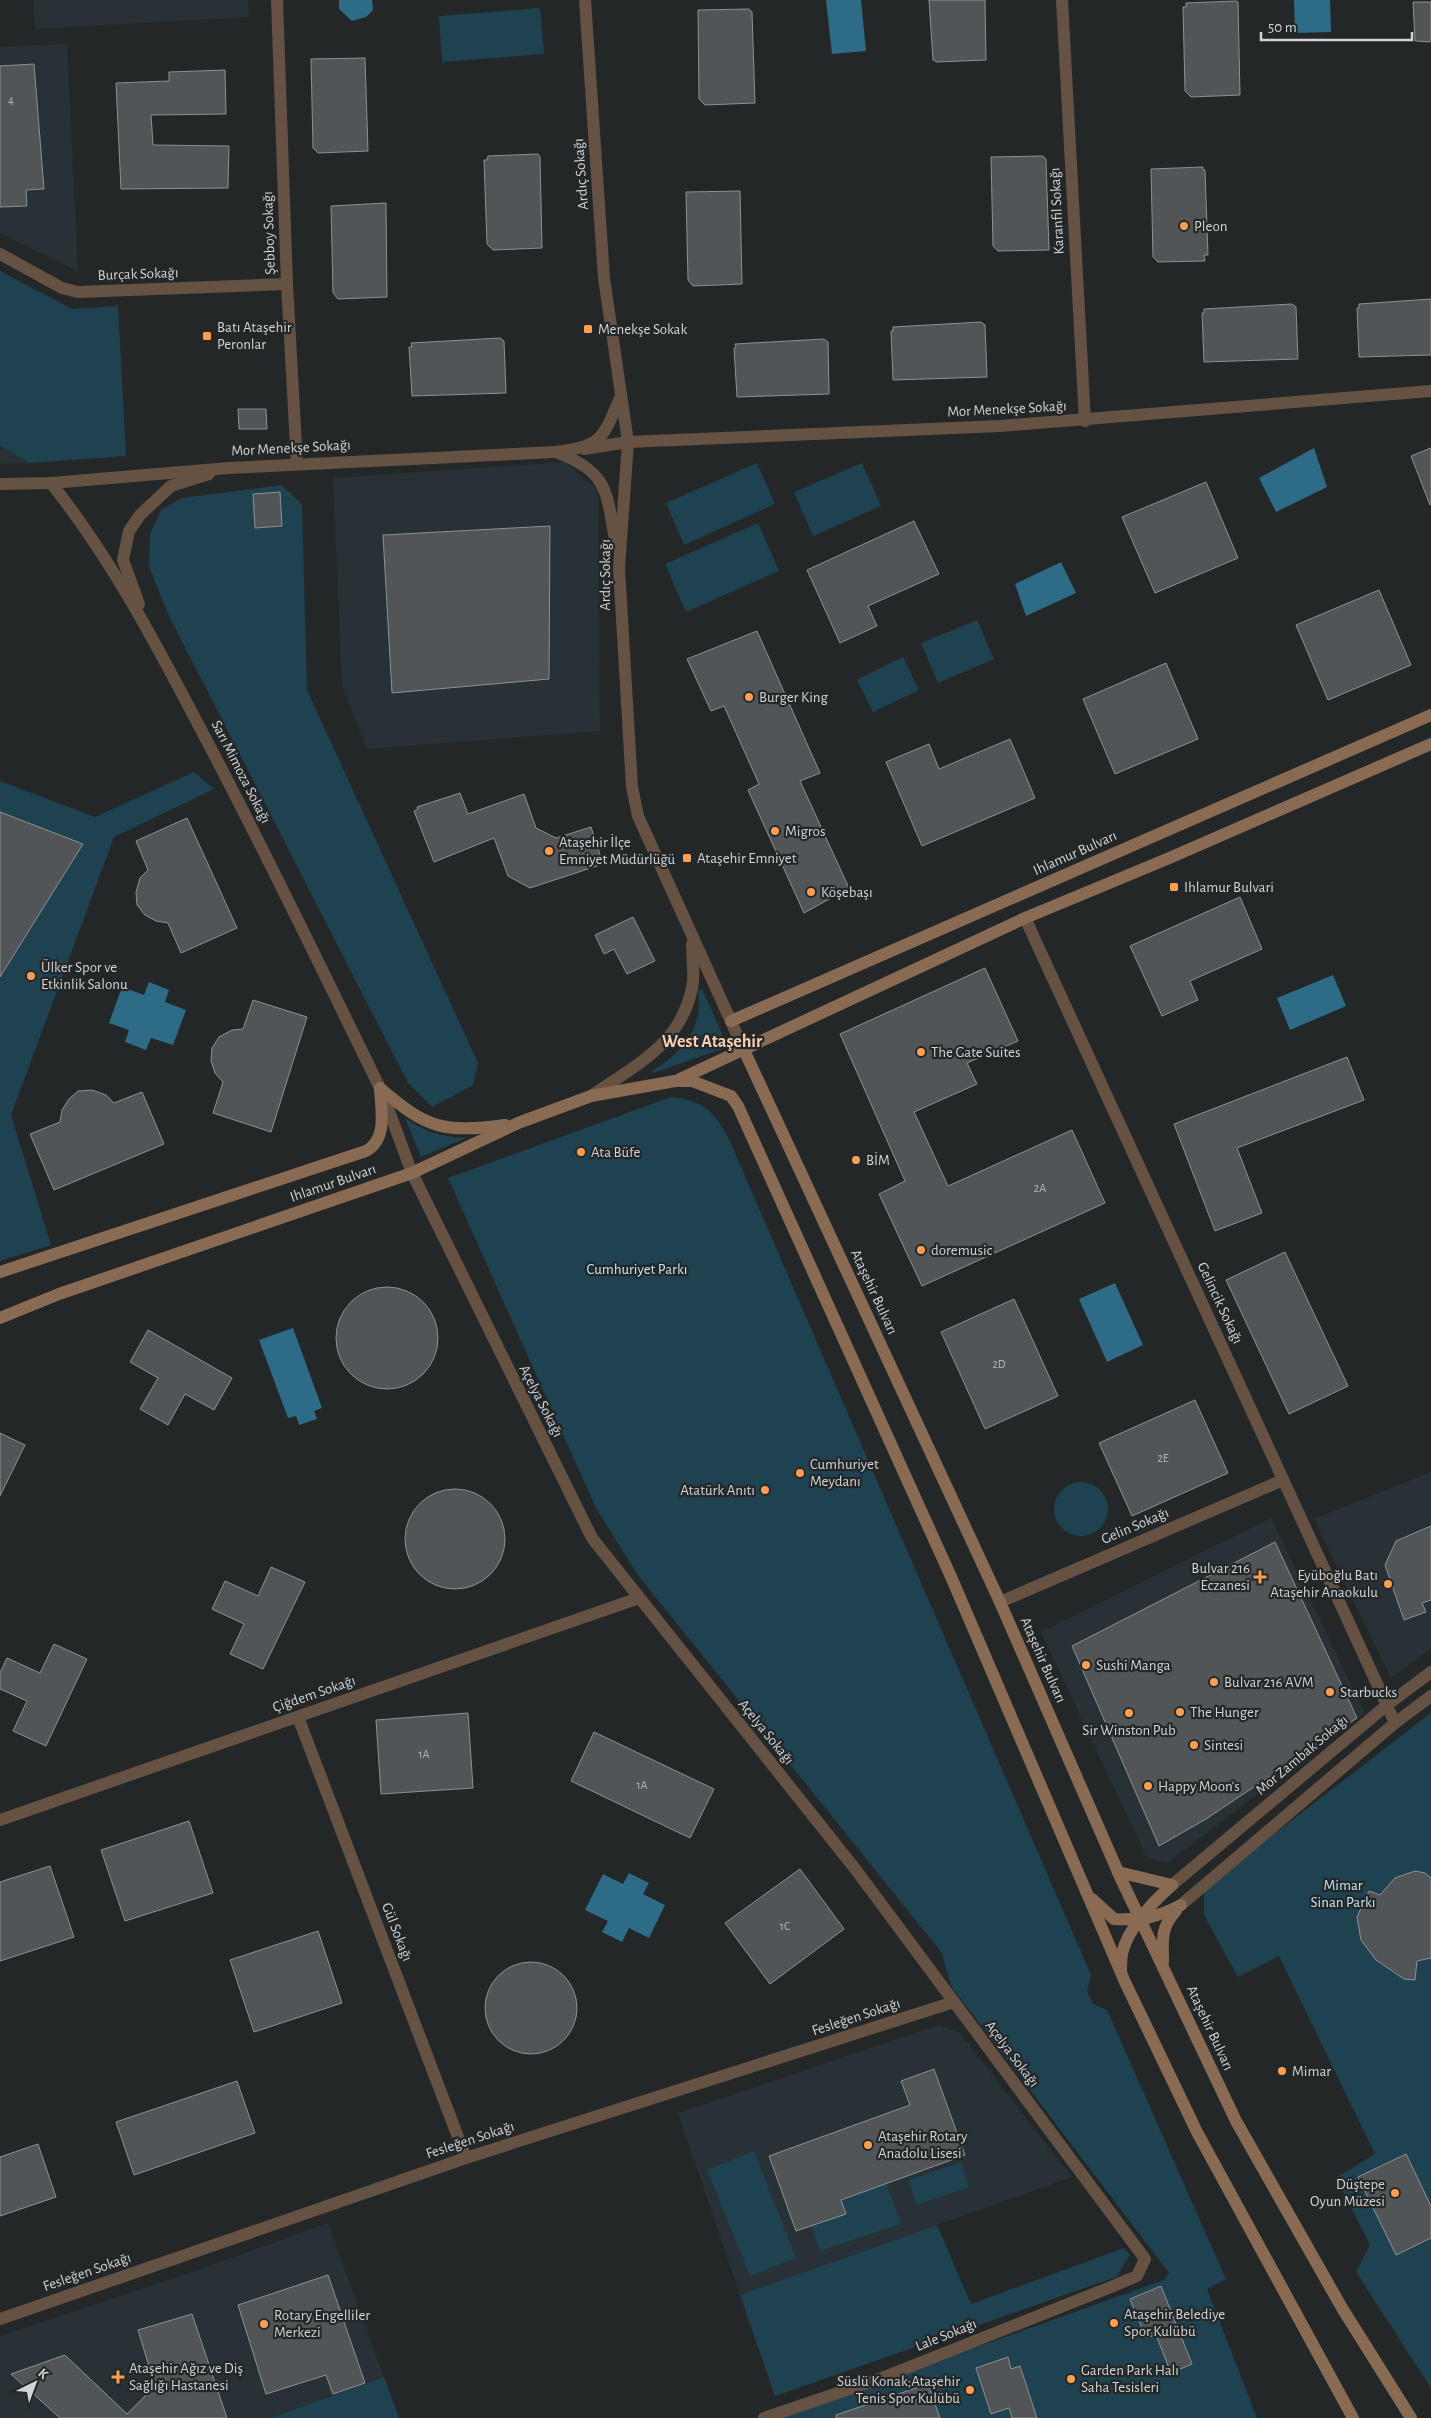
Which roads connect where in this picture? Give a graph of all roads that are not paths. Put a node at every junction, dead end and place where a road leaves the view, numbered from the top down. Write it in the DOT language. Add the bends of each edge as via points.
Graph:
graph roads {
  1 [pos="277,0"];
  2 [pos="585,0"];
  3 [pos="1062,0"];
  4 [pos="0,254"];
  5 [pos="286,284"];
  6 [pos="1431,391"];
  7 [pos="621,397"];
  8 [pos="1085,421"];
  9 [pos="628,442"];
  10 [pos="584,449"];
  11 [pos="555,452"];
  12 [pos="297,464"];
  13 [pos="229,468"];
  14 [pos="51,483"];
  15 [pos="0,484"];
  16 [pos="619,559"];
  17 [pos="147,628"];
  18 [pos="1431,715"];
  19 [pos="1431,744"];
  20 [pos="1016,896"];
  21 [pos="1025,918"];
  22 [pos="692,938"];
  23 [pos="732,1021"];
  24 [pos="744,1050"];
  25 [pos="675,1081"];
  26 [pos="380,1088"];
  27 [pos="591,1096"];
  28 [pos="518,1123"];
  29 [pos="412,1173"];
  30 [pos="0,1272"];
  31 [pos="0,1318"];
  32 [pos="1283,1480"];
  33 [pos="639,1598"];
  34 [pos="1000,1602"];
  35 [pos="1431,1672"];
  36 [pos="1431,1696"];
  37 [pos="1387,1705"];
  38 [pos="298,1717"];
  39 [pos="1396,1723"];
  40 [pos="0,1820"];
  41 [pos="1118,1872"];
  42 [pos="1172,1885"];
  43 [pos="1090,1896"];
  44 [pos="1181,1905"];
  45 [pos="1141,1920"];
  46 [pos="1164,1967"];
  47 [pos="1120,1972"];
  48 [pos="954,2002"];
  49 [pos="466,2158"];
  50 [pos="1137,2276"];
  51 [pos="0,2319"];
  52 [pos="764,2418"];
  53 [pos="1353,2418"];
  54 [pos="1411,2418"];
  1 -- 5 [label="street, Şebboy Sokağı"];
  2 -- 7 [label="street, Ardıç Sokağı" via="604,278"];
  3 -- 8 [label="street, Karanfil Sokağı"];
  4 -- 5 [label="street, Burçak Sokağı" via="62,288 78,292"];
  5 -- 12 [label="street, Şebboy Sokağı"];
  6 -- 8 [label="street, Mor Menekşe Sokağı"];
  7 -- 9 [label="street, Ardıç Sokağı"];
  7 -- 10 [label="street" via="606,431 598,441"];
  8 -- 9 [label="street, Mor Menekşe Sokağı"];
  9 -- 10 [label="street, Mor Menekşe Sokağı"];
  9 -- 16 [label="street, Ardıç Sokağı"];
  10 -- 11 [label="street, Mor Menekşe Sokağı"];
  11 -- 12 [label="street, Mor Menekşe Sokağı"];
  11 -- 16 [label="street" via="589,468 604,488"];
  12 -- 13 [label="street, Mor Menekşe Sokağı"];
  13 -- 14 [label="street, Mor Menekşe Sokağı"];
  13 -- 17 [label="street" via="171,486 140,515 130,531 123,560"];
  14 -- 15 [label="street, Mor Menekşe Sokağı"];
  14 -- 17 [label="street, Sarı Mimoza Sokağı" via="90,535"];
  16 -- 22 [label="street, Ardıç Sokağı" via="632,787 638,816"];
  17 -- 26 [label="street, Sarı Mimoza Sokağı" via="222,770"];
  18 -- 20 [label="main road, Ihlamur Bulvarı"];
  19 -- 21 [label="main road"];
  20 -- 21 [label="main road, Gelincik Sokağı"];
  20 -- 23 [label="main road, Ihlamur Bulvarı"];
  21 -- 24 [label="main road"];
  21 -- 32 [label="street, Gelincik Sokağı"];
  22 -- 23 [label="street, Ataşehir Bulvarı"];
  22 -- 27 [label="street, Ardıç Sokağı" via="693,981 688,1003 675,1032 662,1046"];
  23 -- 24 [label="street, Ataşehir Bulvarı"];
  24 -- 25 [label="main road"];
  24 -- 34 [label="main road, Ataşehir Bulvarı"];
  25 -- 27 [label="main road, Ihlamur Bulvarı"];
  25 -- 43 [label="main road" via="692,1080 710,1086 731,1096 738,1106 952,1579"];
  26 -- 28 [label="main road" via="426,1122 448,1129 468,1130"];
  26 -- 29 [label="street, Sarı Mimoza Sokağı"];
  26 -- 30 [label="main road, Ihlamur Bulvarı" via="381,1130 373,1147 366,1151"];
  27 -- 28 [label="main road, Ihlamur Bulvarı"];
  28 -- 29 [label="main road, Ihlamur Bulvarı"];
  29 -- 31 [label="main road, Ihlamur Bulvarı" via="59,1294"];
  29 -- 33 [label="street, Açelya Sokağı" via="592,1538"];
  32 -- 34 [label="street, Gelin Sokağı"];
  32 -- 37 [label="street, Gelincik Sokağı"];
  33 -- 38 [label="street, Çiğdem Sokağı"];
  33 -- 48 [label="street, Açelya Sokağı" via="856,1870"];
  34 -- 41 [label="main road, Ataşehir Bulvarı"];
  35 -- 37 [label="street, Mor Zambak Sokağı"];
  36 -- 39 [label="street"];
  37 -- 39 [label="street, Gelincik Sokağı"];
  37 -- 42 [label="street, Mor Zambak Sokağı"];
  38 -- 40 [label="street, Çiğdem Sokağı"];
  38 -- 49 [label="street, Gül Sokağı"];
  39 -- 44 [label="street"];
  41 -- 42 [label="main road"];
  41 -- 45 [label="main road, Ataşehir Bulvarı"];
  42 -- 45 [label="main road" via="1152,1902"];
  43 -- 45 [label="main road" via="1114,1919"];
  43 -- 47 [label="main road"];
  44 -- 45 [label="main road" via="1159,1917"];
  44 -- 46 [label="main road" via="1166,1922"];
  45 -- 46 [label="main road, Ataşehir Bulvarı"];
  45 -- 47 [label="main road" via="1123,1950"];
  46 -- 54 [label="main road, Ataşehir Bulvarı" via="1236,2121 1342,2308"];
  47 -- 53 [label="main road" via="1196,2132"];
  48 -- 49 [label="street, Fesleğen Sokağı"];
  48 -- 50 [label="street, Açelya Sokağı" via="1145,2259"];
  49 -- 51 [label="street, Fesleğen Sokağı"];
  50 -- 52 [label="street, Lale Sokağı" via="879,2379"];
}
